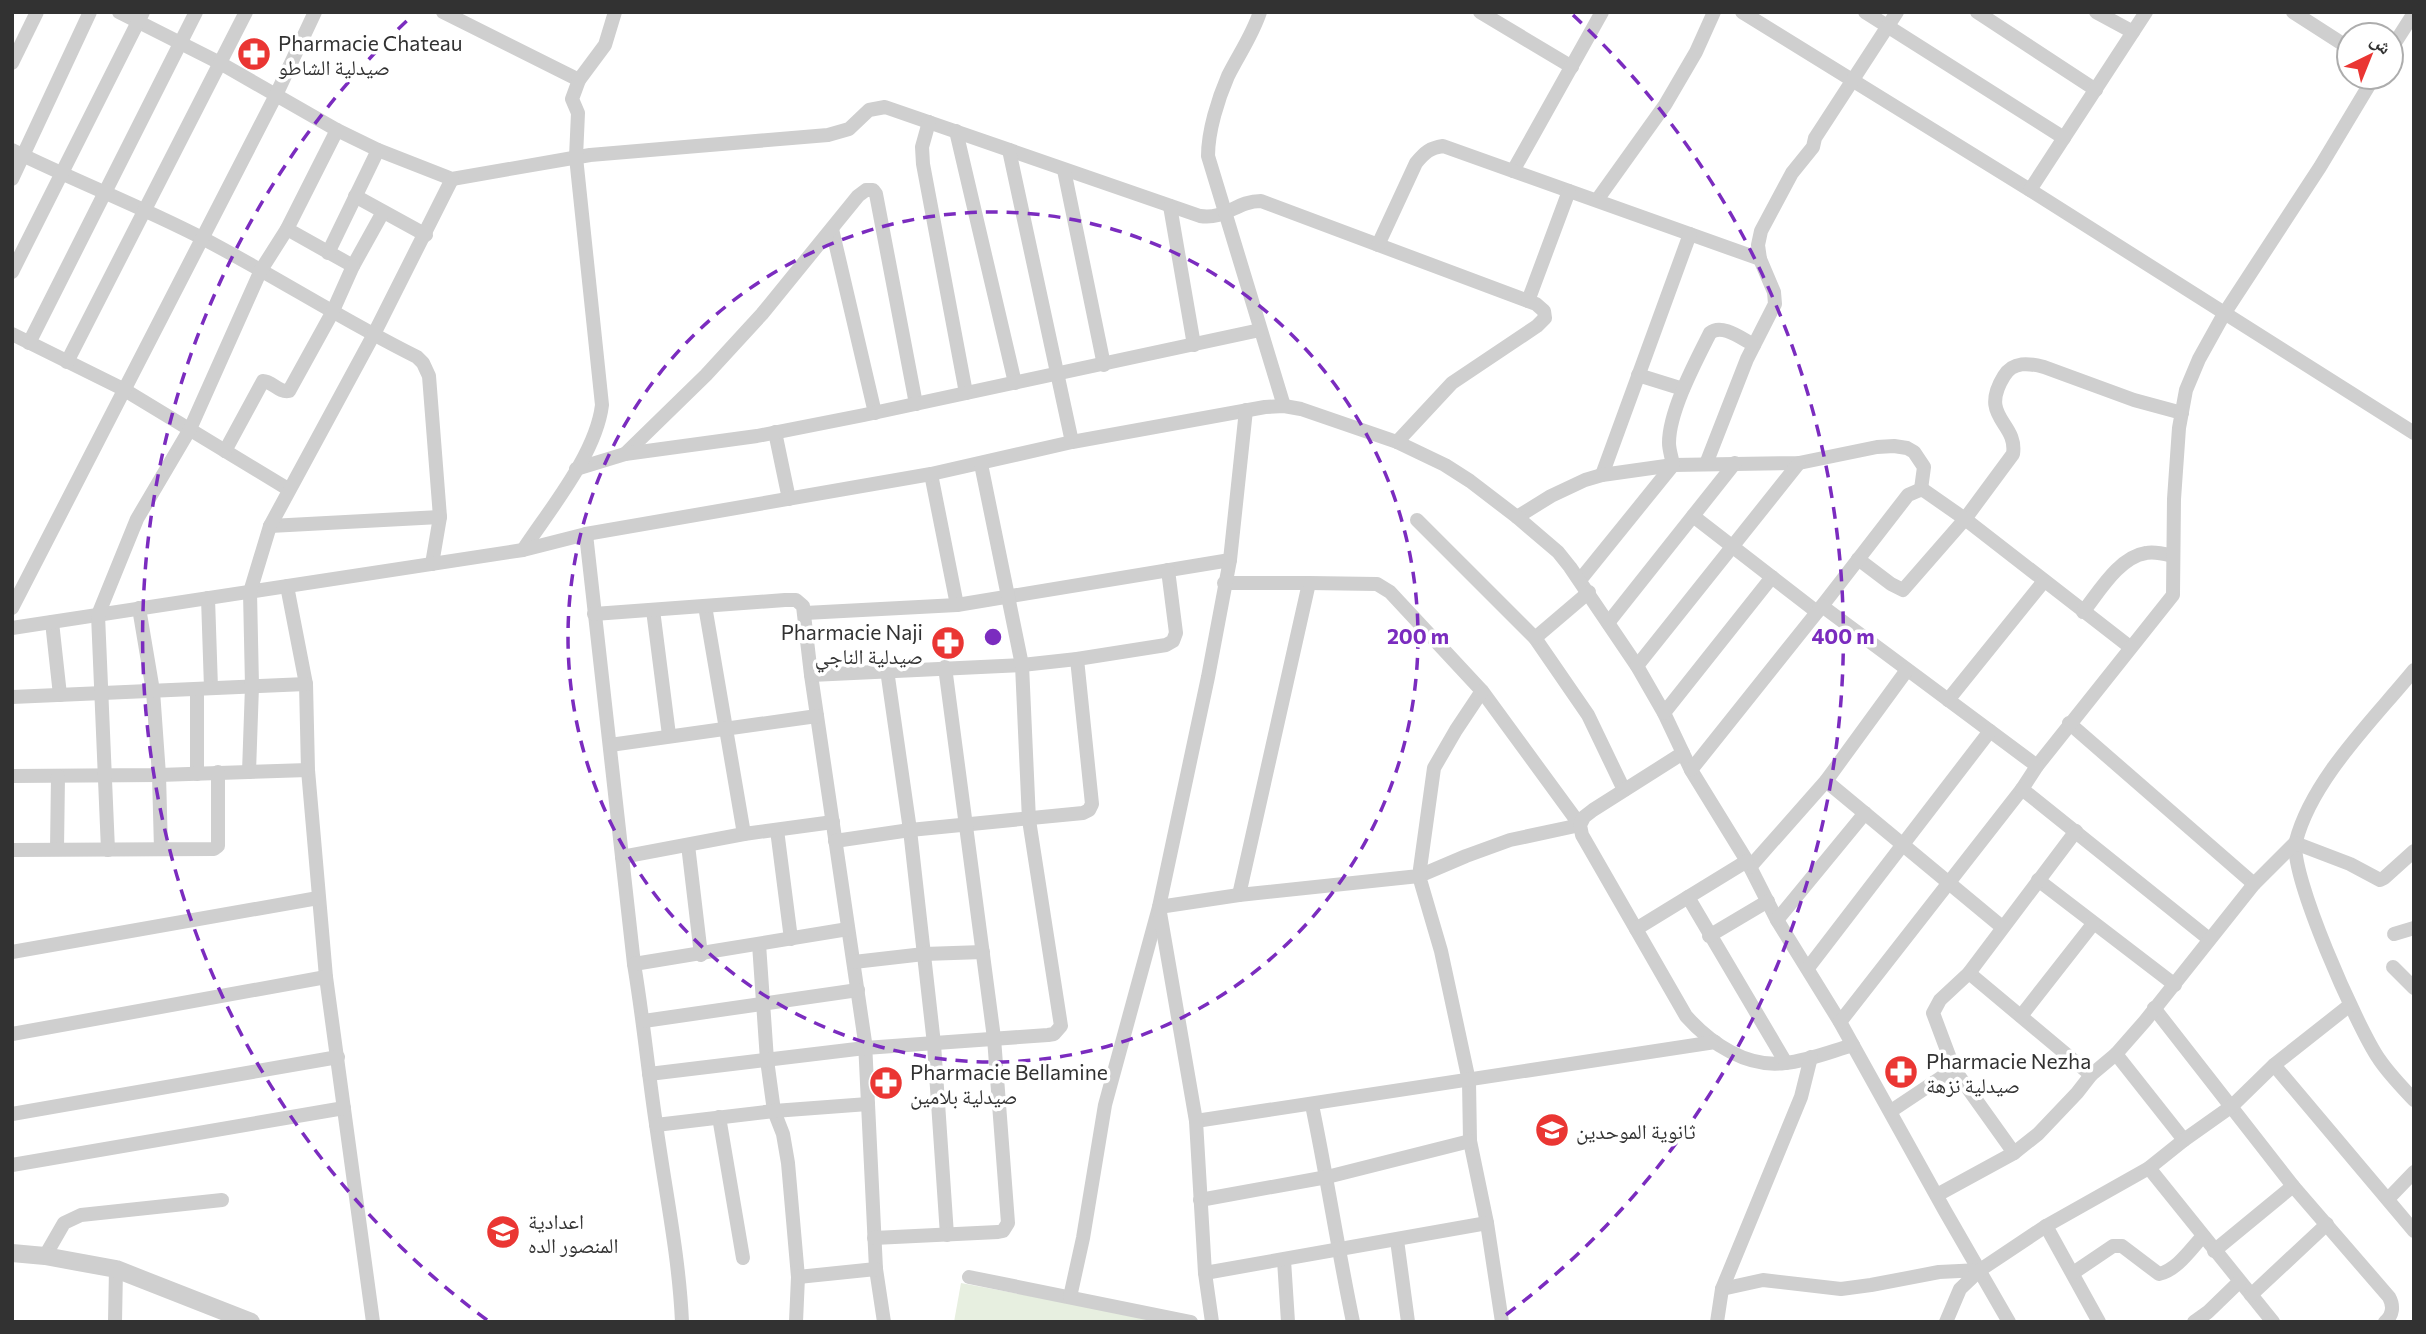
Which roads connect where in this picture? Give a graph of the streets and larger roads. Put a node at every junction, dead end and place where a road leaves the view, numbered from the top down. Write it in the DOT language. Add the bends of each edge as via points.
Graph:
graph roads {
  1 [pos="37,12"];
  2 [pos="90,12"];
  3 [pos="119,12"];
  4 [pos="196,12"];
  5 [pos="246,12"];
  6 [pos="315,12"];
  7 [pos="443,12"];
  8 [pos="614,12"];
  9 [pos="1260,12"];
  10 [pos="1480,12"];
  11 [pos="1602,12"];
  12 [pos="1714,12"];
  13 [pos="1742,12"];
  14 [pos="1865,12"];
  15 [pos="1897,12"];
  16 [pos="1977,12"];
  17 [pos="2096,12"];
  18 [pos="2146,12"];
  19 [pos="2293,12"];
  20 [pos="141,17"];
  21 [pos="1888,27"];
  22 [pos="2133,32"];
  23 [pos="2335,39"];
  24 [pos="180,43"];
  25 [pos="12,63"];
  26 [pos="220,63"];
  27 [pos="1572,67"];
  28 [pos="579,80"];
  29 [pos="1852,80"];
  30 [pos="2096,90"];
  31 [pos="2366,91"];
  32 [pos="276,95"];
  33 [pos="929,122"];
  34 [pos="337,130"];
  35 [pos="956,131"];
  36 [pos="2064,138"];
  37 [pos="378,150"];
  38 [pos="1009,150"];
  39 [pos="18,153"];
  40 [pos="576,157"];
  41 [pos="1063,170"];
  42 [pos="1513,171"];
  43 [pos="62,173"];
  44 [pos="12,179"];
  45 [pos="452,179"];
  46 [pos="2030,190"];
  47 [pos="1569,191"];
  48 [pos="105,192"];
  49 [pos="355,196"];
  50 [pos="1597,201"];
  51 [pos="1170,206"];
  52 [pos="145,210"];
  53 [pos="383,212"];
  54 [pos="1226,214"];
  55 [pos="287,229"];
  56 [pos="832,229"];
  57 [pos="1690,234"];
  58 [pos="426,235"];
  59 [pos="202,238"];
  60 [pos="1378,245"];
  61 [pos="328,253"];
  62 [pos="1760,258"];
  63 [pos="353,266"];
  64 [pos="261,270"];
  65 [pos="12,272"];
  66 [pos="1528,301"];
  67 [pos="332,313"];
  68 [pos="2224,314"];
  69 [pos="1261,330"];
  70 [pos="12,334"];
  71 [pos="374,334"];
  72 [pos="29,343"];
  73 [pos="1194,345"];
  74 [pos="1754,345"];
  75 [pos="67,362"];
  76 [pos="1104,365"];
  77 [pos="1056,374"];
  78 [pos="1638,376"];
  79 [pos="1015,383"];
  80 [pos="123,389"];
  81 [pos="1683,389"];
  82 [pos="966,393"];
  83 [pos="916,404"];
  84 [pos="1283,406"];
  85 [pos="1246,410"];
  86 [pos="875,413"];
  87 [pos="2182,413"];
  88 [pos="190,429"];
  89 [pos="775,432"];
  90 [pos="2414,433"];
  91 [pos="1072,442"];
  92 [pos="1397,442"];
  93 [pos="225,450"];
  94 [pos="625,454"];
  95 [pos="1735,463"];
  96 [pos="1799,463"];
  97 [pos="981,464"];
  98 [pos="1706,464"];
  99 [pos="1673,465"];
  100 [pos="576,469"];
  101 [pos="932,474"];
  102 [pos="1602,475"];
  103 [pos="288,489"];
  104 [pos="1921,489"];
  105 [pos="789,499"];
  106 [pos="1693,516"];
  107 [pos="440,517"];
  108 [pos="1517,517"];
  109 [pos="1965,519"];
  110 [pos="1417,520"];
  111 [pos="270,526"];
  112 [pos="586,534"];
  113 [pos="1732,545"];
  114 [pos="523,550"];
  115 [pos="2173,556"];
  116 [pos="1858,559"];
  117 [pos="1230,560"];
  118 [pos="432,564"];
  119 [pos="1168,570"];
  120 [pos="1772,577"];
  121 [pos="2044,581"];
  122 [pos="1224,583"];
  123 [pos="1309,583"];
  124 [pos="288,586"];
  125 [pos="1585,586"];
  126 [pos="250,592"];
  127 [pos="1008,597"];
  128 [pos="208,598"];
  129 [pos="957,605"];
  130 [pos="705,606"];
  131 [pos="12,608"];
  132 [pos="139,608"];
  133 [pos="1819,609"];
  134 [pos="653,610"];
  135 [pos="2083,612"];
  136 [pos="805,613"];
  137 [pos="594,614"];
  138 [pos="98,615"];
  139 [pos="52,622"];
  140 [pos="1608,622"];
  141 [pos="12,628"];
  142 [pos="1535,638"];
  143 [pos="2130,647"];
  144 [pos="1077,659"];
  145 [pos="1022,664"];
  146 [pos="1637,666"];
  147 [pos="945,667"];
  148 [pos="887,670"];
  149 [pos="1907,670"];
  150 [pos="2414,670"];
  151 [pos="811,675"];
  152 [pos="306,684"];
  153 [pos="252,686"];
  154 [pos="204,689"];
  155 [pos="153,691"];
  156 [pos="1482,691"];
  157 [pos="101,693"];
  158 [pos="60,695"];
  159 [pos="12,697"];
  160 [pos="1948,700"];
  161 [pos="1664,713"];
  162 [pos="817,716"];
  163 [pos="2069,723"];
  164 [pos="726,727"];
  165 [pos="1990,731"];
  166 [pos="669,735"];
  167 [pos="610,745"];
  168 [pos="1683,753"];
  169 [pos="2037,766"];
  170 [pos="308,770"];
  171 [pos="1691,770"];
  172 [pos="218,772"];
  173 [pos="249,772"];
  174 [pos="197,774"];
  175 [pos="106,775"];
  176 [pos="159,775"];
  177 [pos="12,776"];
  178 [pos="58,776"];
  179 [pos="1826,781"];
  180 [pos="2022,789"];
  181 [pos="1624,790"];
  182 [pos="1865,813"];
  183 [pos="1029,820"];
  184 [pos="833,822"];
  185 [pos="967,824"];
  186 [pos="1580,825"];
  187 [pos="777,830"];
  188 [pos="910,830"];
  189 [pos="2076,831"];
  190 [pos="744,834"];
  191 [pos="835,841"];
  192 [pos="2295,843"];
  193 [pos="688,845"];
  194 [pos="1904,845"];
  195 [pos="57,849"];
  196 [pos="161,849"];
  197 [pos="12,850"];
  198 [pos="108,850"];
  199 [pos="2414,851"];
  200 [pos="622,857"];
  201 [pos="1748,864"];
  202 [pos="1419,876"];
  203 [pos="2038,880"];
  204 [pos="1949,883"];
  205 [pos="2255,884"];
  206 [pos="1239,895"];
  207 [pos="1688,897"];
  208 [pos="318,898"];
  209 [pos="1768,901"];
  210 [pos="1160,907"];
  211 [pos="1777,920"];
  212 [pos="2093,924"];
  213 [pos="2003,927"];
  214 [pos="2414,928"];
  215 [pos="848,929"];
  216 [pos="1636,929"];
  217 [pos="2394,934"];
  218 [pos="1709,936"];
  219 [pos="791,939"];
  220 [pos="2209,939"];
  221 [pos="759,944"];
  222 [pos="12,952"];
  223 [pos="983,952"];
  224 [pos="924,954"];
  225 [pos="701,955"];
  226 [pos="854,962"];
  227 [pos="634,964"];
  228 [pos="2393,967"];
  229 [pos="1808,968"];
  230 [pos="1969,973"];
  231 [pos="326,977"];
  232 [pos="2175,985"];
  233 [pos="2414,988"];
  234 [pos="858,990"];
  235 [pos="763,1003"];
  236 [pos="2350,1005"];
  237 [pos="2154,1009"];
  238 [pos="2021,1016"];
  239 [pos="644,1021"];
  240 [pos="1840,1022"];
  241 [pos="12,1034"];
  242 [pos="994,1038"];
  243 [pos="1715,1042"];
  244 [pos="934,1044"];
  245 [pos="1853,1045"];
  246 [pos="866,1048"];
  247 [pos="2116,1054"];
  248 [pos="338,1057"];
  249 [pos="1811,1057"];
  250 [pos="767,1060"];
  251 [pos="1786,1063"];
  252 [pos="2274,1065"];
  253 [pos="1954,1069"];
  254 [pos="649,1074"];
  255 [pos="2091,1075"];
  256 [pos="1469,1081"];
  257 [pos="2414,1100"];
  258 [pos="868,1104"];
  259 [pos="1312,1105"];
  260 [pos="2232,1106"];
  261 [pos="344,1108"];
  262 [pos="774,1111"];
  263 [pos="1891,1111"];
  264 [pos="12,1114"];
  265 [pos="719,1117"];
  266 [pos="1196,1121"];
  267 [pos="656,1125"];
  268 [pos="2184,1140"];
  269 [pos="1470,1142"];
  270 [pos="2014,1153"];
  271 [pos="12,1165"];
  272 [pos="2149,1168"];
  273 [pos="2414,1172"];
  274 [pos="1327,1177"];
  275 [pos="2294,1186"];
  276 [pos="1937,1195"];
  277 [pos="2388,1199"];
  278 [pos="222,1200"];
  279 [pos="1200,1200"];
  280 [pos="1487,1223"];
  281 [pos="2327,1224"];
  282 [pos="2046,1226"];
  283 [pos="2414,1231"];
  284 [pos="947,1235"];
  285 [pos="2203,1237"];
  286 [pos="874,1238"];
  287 [pos="1397,1240"];
  288 [pos="1338,1250"];
  289 [pos="2214,1251"];
  290 [pos="12,1253"];
  291 [pos="45,1255"];
  292 [pos="743,1258"];
  293 [pos="1284,1260"];
  294 [pos="116,1269"];
  295 [pos="876,1269"];
  296 [pos="1980,1270"];
  297 [pos="1205,1273"];
  298 [pos="2073,1273"];
  299 [pos="797,1277"];
  300 [pos="969,1277"];
  301 [pos="2239,1282"];
  302 [pos="1722,1289"];
  303 [pos="2250,1295"];
  304 [pos="1070,1297"];
  305 [pos="1165,1319"];
  306 [pos="242,1320"];
  307 [pos="1713,1321"];
  308 [pos="115,1322"];
  309 [pos="373,1322"];
  310 [pos="682,1322"];
  311 [pos="796,1322"];
  312 [pos="884,1322"];
  313 [pos="1191,1322"];
  314 [pos="1212,1322"];
  315 [pos="1288,1322"];
  316 [pos="1353,1322"];
  317 [pos="1408,1322"];
  318 [pos="1502,1322"];
  319 [pos="1946,1322"];
  320 [pos="2009,1322"];
  321 [pos="2099,1322"];
  322 [pos="2194,1322"];
  323 [pos="2273,1322"];
  324 [pos="2385,1322"];
  1 -- 25 [label="street"];
  2 -- 39 [label="street"];
  3 -- 20 [label="street"];
  4 -- 24 [label="street"];
  5 -- 26 [label="street"];
  6 -- 32 [label="street"];
  7 -- 28 [label="street"];
  8 -- 28 [label="street" via="605,45"];
  9 -- 54 [label="street" via="1226,82 1208,144 1210,166"];
  10 -- 27 [label="street"];
  11 -- 27 [label="street"];
  12 -- 50 [label="street" via="1673,94"];
  13 -- 29 [label="street"];
  14 -- 21 [label="street"];
  15 -- 21 [label="street"];
  16 -- 30 [label="street"];
  17 -- 22 [label="street"];
  18 -- 22 [label="street"];
  19 -- 23 [label="street"];
  20 -- 24 [label="street"];
  20 -- 43 [label="street"];
  21 -- 29 [label="street"];
  21 -- 36 [label="street"];
  22 -- 30 [label="street"];
  24 -- 26 [label="street"];
  24 -- 48 [label="street"];
  26 -- 32 [label="street"];
  26 -- 52 [label="street"];
  27 -- 42 [label="street"];
  28 -- 40 [label="street" via="572,99 578,113"];
  29 -- 46 [label="street"];
  29 -- 62 [label="street" via="1761,230"];
  30 -- 36 [label="street"];
  31 -- 68 [label="street"];
  32 -- 34 [label="street"];
  32 -- 59 [label="street"];
  33 -- 35 [label="street"];
  33 -- 40 [label="street" via="878,107 849,129 828,135"];
  33 -- 82 [label="street" via="923,164"];
  34 -- 37 [label="street"];
  34 -- 55 [label="street"];
  35 -- 38 [label="street"];
  35 -- 79 [label="street"];
  36 -- 46 [label="street"];
  37 -- 45 [label="street"];
  37 -- 49 [label="street"];
  38 -- 41 [label="street"];
  38 -- 77 [label="street"];
  39 -- 43 [label="street"];
  39 -- 44 [label="street"];
  40 -- 45 [label="street"];
  40 -- 100 [label="street" via="601,405 599,425"];
  41 -- 51 [label="street"];
  41 -- 76 [label="street"];
  42 -- 47 [label="street"];
  42 -- 60 [label="street" via="1443,146 1432,148 1416,163"];
  43 -- 48 [label="street"];
  43 -- 65 [label="street"];
  45 -- 58 [label="street"];
  46 -- 68 [label="street"];
  47 -- 50 [label="street"];
  47 -- 66 [label="street"];
  48 -- 52 [label="street"];
  48 -- 72 [label="street"];
  49 -- 53 [label="street"];
  49 -- 61 [label="street"];
  50 -- 57 [label="street"];
  51 -- 54 [label="street" via="1208,217"];
  51 -- 73 [label="street"];
  52 -- 59 [label="street"];
  52 -- 75 [label="street"];
  53 -- 58 [label="street"];
  53 -- 63 [label="street"];
  54 -- 60 [label="street" via="1246,202 1261,201"];
  54 -- 69 [label="street"];
  55 -- 61 [label="street"];
  55 -- 64 [label="street"];
  56 -- 83 [label="street" via="862,192 873,190"];
  56 -- 86 [label="street"];
  56 -- 94 [label="street" via="762,314"];
  57 -- 62 [label="street"];
  57 -- 78 [label="street"];
  58 -- 71 [label="street"];
  59 -- 64 [label="street"];
  59 -- 80 [label="street"];
  60 -- 66 [label="street"];
  61 -- 63 [label="street"];
  62 -- 74 [label="street" via="1776,298"];
  63 -- 67 [label="street"];
  64 -- 67 [label="street"];
  64 -- 88 [label="street"];
  66 -- 92 [label="street" via="1544,311 1542,322 1452,383"];
  67 -- 71 [label="street"];
  67 -- 93 [label="street" via="289,391 263,381"];
  68 -- 87 [label="street" via="2194,369"];
  68 -- 90 [label="street"];
  69 -- 73 [label="street"];
  69 -- 84 [label="street"];
  70 -- 72 [label="street"];
  71 -- 103 [label="street"];
  71 -- 107 [label="street" via="418,358 429,376"];
  72 -- 75 [label="street"];
  73 -- 76 [label="street"];
  74 -- 81 [label="street" via="1714,329"];
  74 -- 98 [label="street"];
  75 -- 80 [label="street"];
  76 -- 77 [label="street"];
  77 -- 79 [label="street"];
  77 -- 91 [label="street"];
  78 -- 81 [label="street"];
  78 -- 102 [label="street"];
  79 -- 82 [label="street"];
  80 -- 88 [label="street"];
  80 -- 131 [label="street"];
  81 -- 99 [label="street" via="1669,442"];
  82 -- 83 [label="street"];
  83 -- 86 [label="street"];
  84 -- 85 [label="street"];
  84 -- 92 [label="street"];
  85 -- 91 [label="street"];
  85 -- 117 [label="street"];
  86 -- 89 [label="street"];
  87 -- 109 [label="street" via="2044,367 2018,364 2008,369 1995,397 1995,410 2011,439 2013,454"];
  87 -- 115 [label="street"];
  88 -- 93 [label="street"];
  88 -- 138 [label="street" via="137,519"];
  89 -- 94 [label="street"];
  89 -- 105 [label="street"];
  91 -- 97 [label="street"];
  92 -- 108 [label="street" via="1470,481"];
  93 -- 103 [label="street"];
  94 -- 100 [label="street"];
  95 -- 96 [label="street"];
  95 -- 98 [label="street"];
  95 -- 106 [label="street"];
  96 -- 104 [label="street" via="1877,447 1907,448 1924,467"];
  96 -- 113 [label="street"];
  97 -- 101 [label="street"];
  97 -- 127 [label="street"];
  98 -- 99 [label="street"];
  99 -- 102 [label="street"];
  99 -- 125 [label="street"];
  100 -- 114 [label="street"];
  101 -- 105 [label="street"];
  101 -- 129 [label="street"];
  102 -- 108 [label="street" via="1551,496"];
  103 -- 111 [label="street"];
  104 -- 109 [label="street"];
  104 -- 116 [label="street" via="1908,495"];
  105 -- 112 [label="street"];
  106 -- 113 [label="street"];
  106 -- 140 [label="street"];
  107 -- 111 [label="street"];
  107 -- 118 [label="street"];
  108 -- 125 [label="street" via="1558,552"];
  109 -- 116 [label="street" via="1903,590"];
  109 -- 121 [label="street"];
  110 -- 142 [label="street"];
  111 -- 126 [label="street"];
  112 -- 114 [label="street"];
  112 -- 137 [label="street"];
  113 -- 120 [label="street"];
  113 -- 146 [label="street"];
  114 -- 118 [label="street"];
  115 -- 135 [label="street" via="2138,555"];
  115 -- 143 [label="street" via="2173,595"];
  116 -- 133 [label="street"];
  117 -- 119 [label="street"];
  117 -- 122 [label="street"];
  118 -- 124 [label="street"];
  119 -- 127 [label="street"];
  119 -- 144 [label="street" via="1173,641"];
  120 -- 133 [label="street"];
  120 -- 161 [label="street"];
  121 -- 135 [label="street"];
  121 -- 160 [label="street"];
  122 -- 123 [label="street"];
  122 -- 210 [label="street"];
  123 -- 156 [label="street" via="1377,584 1391,592"];
  123 -- 206 [label="street"];
  124 -- 126 [label="street"];
  124 -- 152 [label="street"];
  125 -- 140 [label="street"];
  125 -- 142 [label="street"];
  126 -- 128 [label="street"];
  126 -- 153 [label="street"];
  127 -- 129 [label="street"];
  127 -- 145 [label="street"];
  128 -- 132 [label="street"];
  128 -- 154 [label="street"];
  129 -- 136 [label="street"];
  130 -- 134 [label="street"];
  130 -- 136 [label="street" via="793,600"];
  130 -- 164 [label="street"];
  132 -- 138 [label="street"];
  132 -- 155 [label="street"];
  133 -- 149 [label="street"];
  133 -- 171 [label="street"];
  134 -- 137 [label="street"];
  134 -- 166 [label="street"];
  135 -- 143 [label="street"];
  136 -- 151 [label="street"];
  137 -- 167 [label="street"];
  138 -- 139 [label="street"];
  138 -- 157 [label="street"];
  139 -- 141 [label="street"];
  139 -- 158 [label="street"];
  140 -- 146 [label="street"];
  142 -- 181 [label="street" via="1588,715"];
  143 -- 163 [label="street"];
  144 -- 145 [label="street"];
  144 -- 183 [label="street" via="1091,807 1083,813"];
  145 -- 147 [label="street"];
  145 -- 183 [label="street"];
  146 -- 161 [label="street"];
  147 -- 148 [label="street"];
  147 -- 185 [label="street"];
  148 -- 151 [label="street"];
  148 -- 188 [label="street"];
  149 -- 160 [label="street"];
  149 -- 179 [label="street"];
  150 -- 192 [label="street" via="2317,792"];
  151 -- 162 [label="street"];
  152 -- 153 [label="street"];
  152 -- 170 [label="street"];
  153 -- 154 [label="street"];
  153 -- 173 [label="street"];
  154 -- 155 [label="street"];
  154 -- 174 [label="street"];
  155 -- 157 [label="street"];
  155 -- 176 [label="street"];
  156 -- 186 [label="street"];
  156 -- 202 [label="street" via="1434,768"];
  157 -- 158 [label="street"];
  157 -- 175 [label="street"];
  158 -- 159 [label="street"];
  160 -- 165 [label="street"];
  161 -- 168 [label="street"];
  162 -- 164 [label="street"];
  162 -- 184 [label="street"];
  163 -- 169 [label="street"];
  163 -- 205 [label="street"];
  164 -- 166 [label="street"];
  164 -- 190 [label="street"];
  165 -- 169 [label="street"];
  165 -- 194 [label="street"];
  166 -- 167 [label="street"];
  167 -- 200 [label="street"];
  168 -- 171 [label="street"];
  168 -- 181 [label="street"];
  169 -- 180 [label="street"];
  170 -- 173 [label="street"];
  170 -- 208 [label="street"];
  171 -- 201 [label="street"];
  172 -- 173 [label="street"];
  172 -- 174 [label="street"];
  172 -- 196 [label="street" via="218,846 211,850"];
  174 -- 176 [label="street"];
  175 -- 176 [label="street"];
  175 -- 178 [label="street"];
  175 -- 198 [label="street"];
  176 -- 196 [label="street"];
  177 -- 178 [label="street"];
  178 -- 195 [label="street"];
  179 -- 182 [label="street"];
  179 -- 201 [label="street"];
  180 -- 189 [label="street"];
  180 -- 204 [label="street"];
  181 -- 186 [label="street" via="1584,817"];
  182 -- 194 [label="street"];
  182 -- 211 [label="street"];
  183 -- 185 [label="street"];
  183 -- 242 [label="street" via="1061,1026 1054,1034"];
  184 -- 187 [label="street"];
  184 -- 191 [label="street"];
  185 -- 188 [label="street"];
  185 -- 223 [label="street"];
  186 -- 202 [label="street" via="1510,840"];
  186 -- 216 [label="street"];
  187 -- 190 [label="street"];
  187 -- 219 [label="street"];
  188 -- 191 [label="street"];
  188 -- 224 [label="street"];
  189 -- 203 [label="street"];
  189 -- 220 [label="street"];
  190 -- 193 [label="street"];
  191 -- 215 [label="street"];
  192 -- 199 [label="street" via="2380,880"];
  192 -- 205 [label="street"];
  192 -- 236 [label="street" via="2302,887"];
  193 -- 200 [label="street"];
  193 -- 225 [label="street"];
  194 -- 204 [label="street"];
  194 -- 229 [label="street"];
  195 -- 197 [label="street"];
  195 -- 198 [label="street"];
  196 -- 198 [label="street"];
  200 -- 227 [label="street"];
  201 -- 207 [label="street"];
  201 -- 209 [label="street"];
  202 -- 206 [label="street"];
  202 -- 256 [label="street" via="1441,951"];
  203 -- 212 [label="street"];
  203 -- 213 [label="street"];
  204 -- 213 [label="street"];
  204 -- 240 [label="street"];
  205 -- 220 [label="street"];
  206 -- 210 [label="street"];
  207 -- 216 [label="street"];
  207 -- 218 [label="street"];
  208 -- 222 [label="street"];
  208 -- 231 [label="street"];
  209 -- 211 [label="street"];
  209 -- 218 [label="street"];
  210 -- 266 [label="street"];
  210 -- 304 [label="street" via="1105,1105"];
  211 -- 229 [label="street"];
  212 -- 232 [label="street"];
  212 -- 238 [label="street"];
  213 -- 230 [label="street"];
  214 -- 217 [label="street"];
  215 -- 219 [label="street"];
  215 -- 226 [label="street"];
  216 -- 243 [label="street" via="1686,1016"];
  218 -- 251 [label="street"];
  219 -- 221 [label="street"];
  220 -- 232 [label="street"];
  221 -- 225 [label="street"];
  221 -- 235 [label="street"];
  223 -- 224 [label="street"];
  223 -- 242 [label="street"];
  224 -- 226 [label="street"];
  224 -- 244 [label="street"];
  225 -- 227 [label="street"];
  226 -- 234 [label="street"];
  227 -- 239 [label="street"];
  228 -- 233 [label="street"];
  229 -- 240 [label="street"];
  230 -- 238 [label="street"];
  230 -- 253 [label="street" via="1933,1013"];
  231 -- 241 [label="street"];
  231 -- 248 [label="street"];
  232 -- 237 [label="street"];
  234 -- 235 [label="street"];
  234 -- 246 [label="street"];
  235 -- 239 [label="street"];
  235 -- 250 [label="street"];
  236 -- 252 [label="street"];
  236 -- 257 [label="street" via="2379,1059"];
  237 -- 247 [label="street"];
  237 -- 260 [label="street"];
  238 -- 255 [label="street"];
  239 -- 254 [label="street"];
  240 -- 245 [label="street"];
  242 -- 244 [label="street"];
  242 -- 284 [label="street" via="1008,1223 998,1232"];
  243 -- 251 [label="street" via="1731,1053 1762,1063"];
  243 -- 256 [label="street"];
  244 -- 246 [label="street"];
  244 -- 284 [label="street"];
  245 -- 249 [label="street"];
  245 -- 263 [label="street"];
  246 -- 250 [label="street"];
  246 -- 258 [label="street"];
  247 -- 255 [label="street"];
  247 -- 268 [label="street"];
  248 -- 261 [label="street"];
  248 -- 264 [label="street"];
  249 -- 251 [label="street"];
  249 -- 302 [label="street" via="1801,1097"];
  250 -- 254 [label="street"];
  250 -- 262 [label="street"];
  252 -- 260 [label="street"];
  252 -- 277 [label="street"];
  253 -- 263 [label="street"];
  253 -- 270 [label="street"];
  254 -- 267 [label="street"];
  255 -- 270 [label="street" via="2063,1109"];
  256 -- 259 [label="street"];
  256 -- 269 [label="street"];
  258 -- 262 [label="street"];
  258 -- 286 [label="street"];
  259 -- 266 [label="street"];
  259 -- 274 [label="street"];
  260 -- 268 [label="street"];
  260 -- 275 [label="street"];
  261 -- 271 [label="street"];
  261 -- 309 [label="street"];
  262 -- 265 [label="street"];
  262 -- 299 [label="street" via="788,1163"];
  263 -- 276 [label="street"];
  265 -- 267 [label="street"];
  265 -- 292 [label="street"];
  266 -- 279 [label="street"];
  267 -- 310 [label="street" via="680,1274"];
  268 -- 272 [label="street"];
  269 -- 274 [label="street"];
  269 -- 280 [label="street"];
  270 -- 276 [label="street"];
  272 -- 282 [label="street"];
  272 -- 285 [label="street"];
  273 -- 277 [label="street"];
  274 -- 279 [label="street"];
  274 -- 288 [label="street"];
  275 -- 281 [label="street"];
  275 -- 289 [label="street"];
  276 -- 296 [label="street"];
  277 -- 283 [label="street"];
  278 -- 291 [label="street" via="81,1215 64,1223"];
  279 -- 297 [label="street"];
  280 -- 287 [label="street"];
  280 -- 318 [label="street"];
  281 -- 303 [label="street"];
  281 -- 324 [label="street" via="2389,1297 2392,1309"];
  282 -- 296 [label="street"];
  282 -- 298 [label="street"];
  284 -- 286 [label="street"];
  285 -- 289 [label="street"];
  285 -- 298 [label="street" via="2176,1265 2159,1275 2122,1246 2113,1246"];
  286 -- 295 [label="street"];
  287 -- 288 [label="street"];
  287 -- 317 [label="street"];
  288 -- 293 [label="street"];
  288 -- 316 [label="street"];
  289 -- 301 [label="street"];
  290 -- 291 [label="street"];
  291 -- 294 [label="street"];
  293 -- 297 [label="street"];
  293 -- 315 [label="street"];
  294 -- 306 [label="street"];
  294 -- 308 [label="street"];
  295 -- 299 [label="street"];
  295 -- 312 [label="street"];
  296 -- 302 [label="street" via="1939,1272 1841,1289 1763,1280"];
  296 -- 319 [label="street" via="1960,1289"];
  296 -- 320 [label="street"];
  297 -- 314 [label="street"];
  298 -- 321 [label="street"];
  299 -- 311 [label="street"];
  300 -- 304 [label="street"];
  301 -- 303 [label="street"];
  301 -- 322 [label="street"];
  302 -- 307 [label="street"];
  303 -- 323 [label="street"];
  304 -- 305 [label="street"];
  305 -- 313 [label="street"];
}
